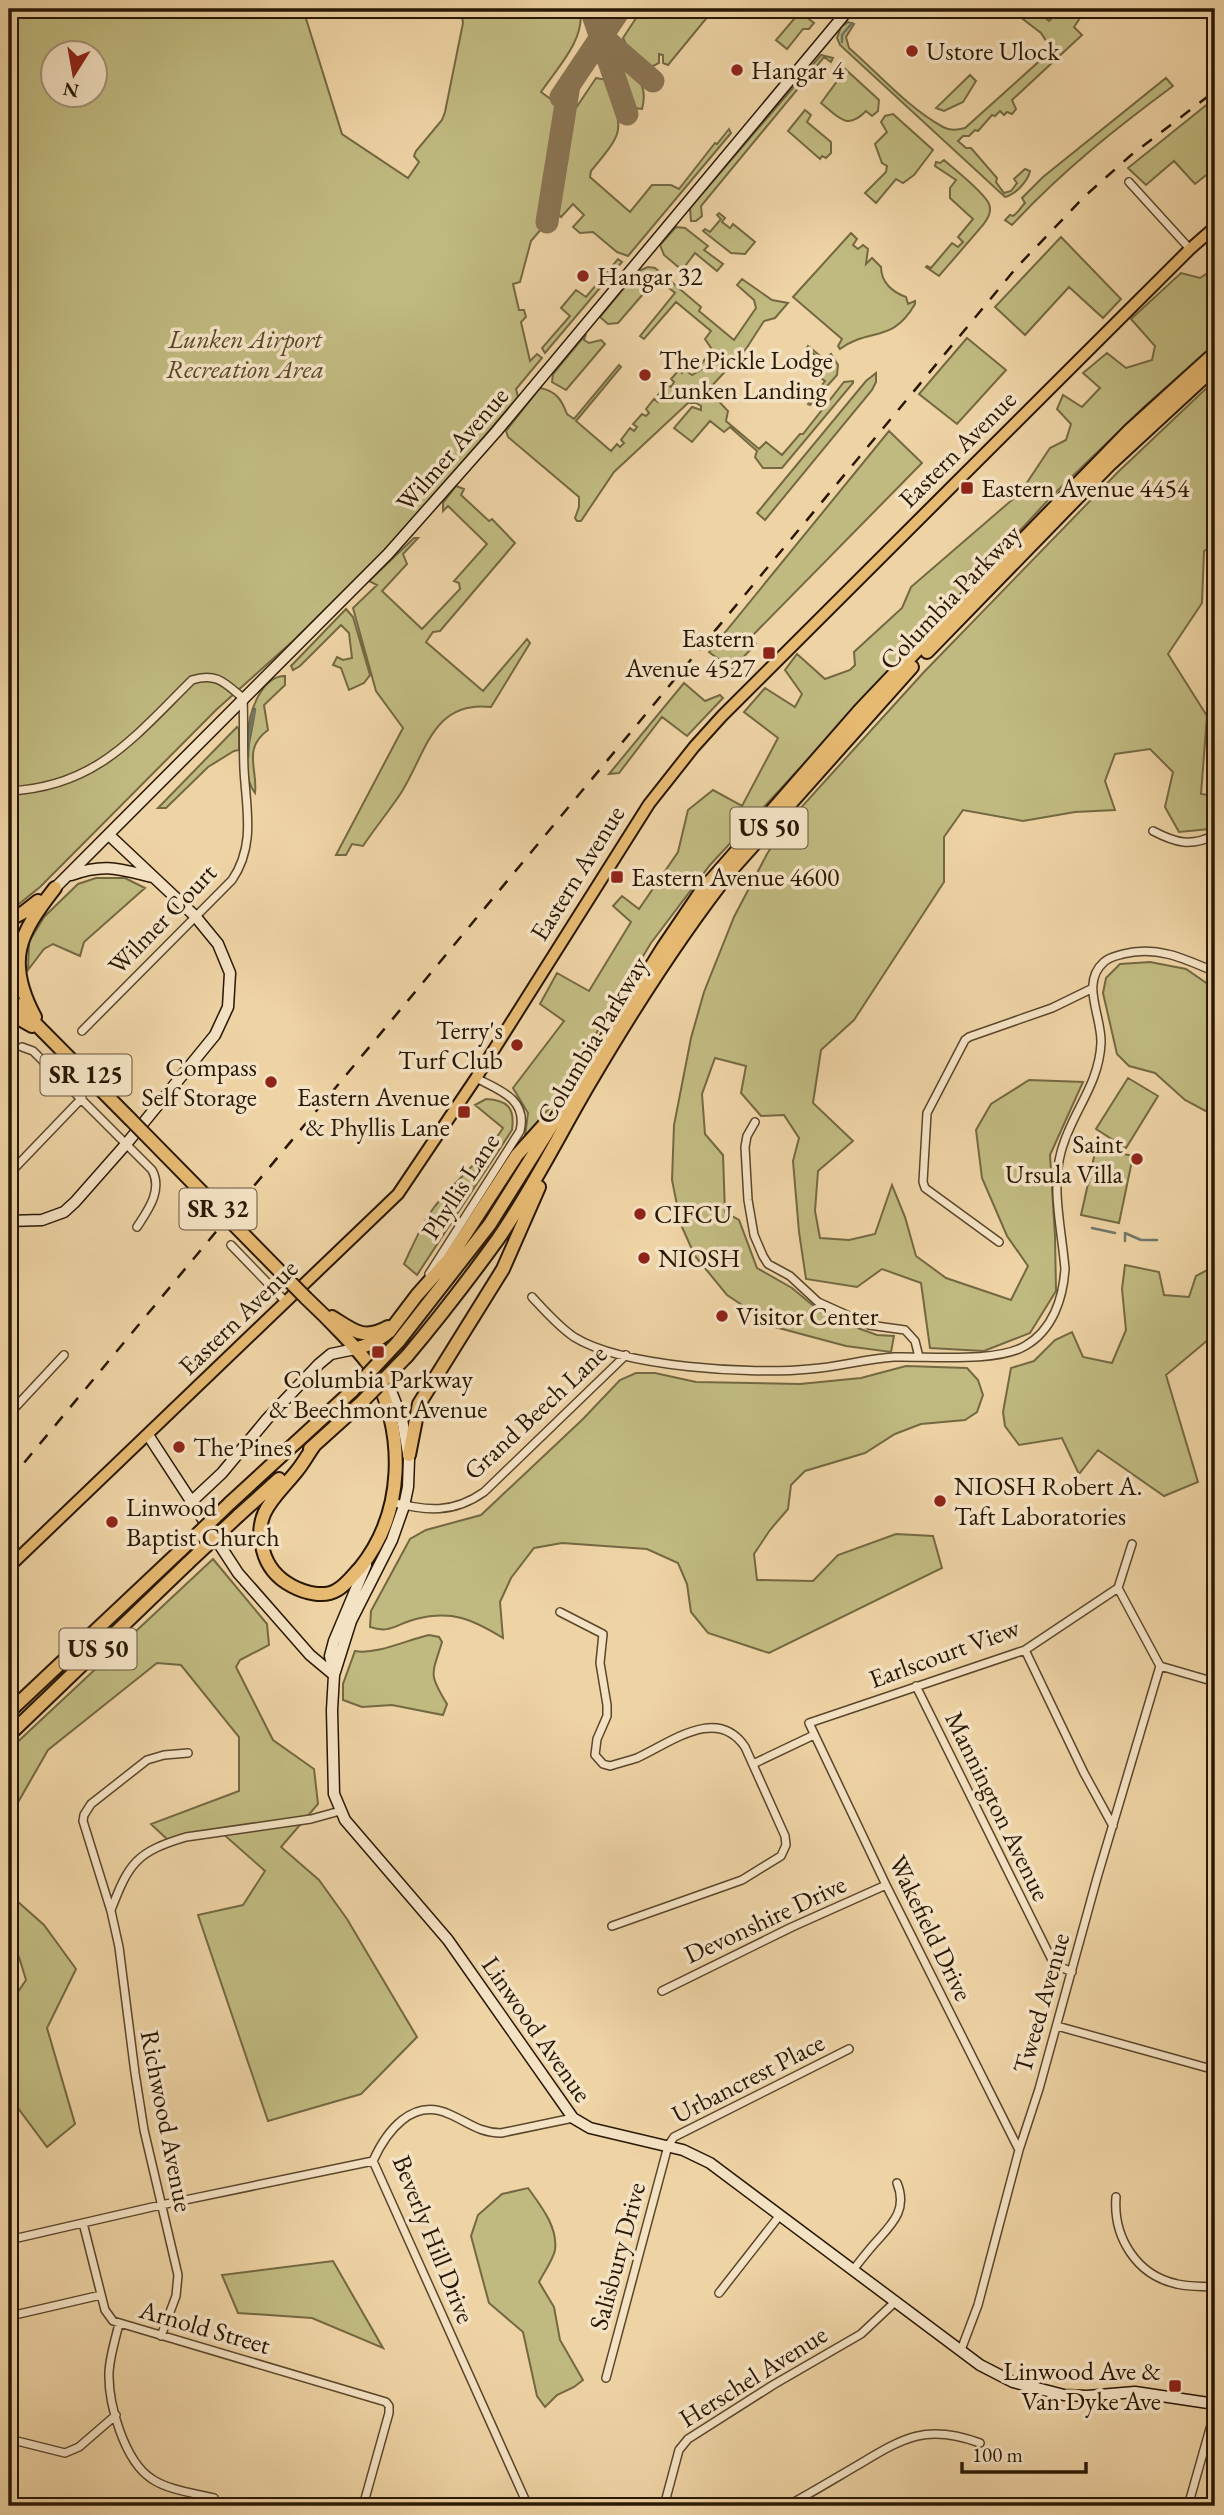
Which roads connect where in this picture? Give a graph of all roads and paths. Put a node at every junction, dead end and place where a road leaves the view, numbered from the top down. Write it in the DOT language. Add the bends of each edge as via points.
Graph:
graph roads {
  1 [pos="849,9"];
  2 [pos="1129,182"];
  3 [pos="1215,228"];
  4 [pos="1190,249"];
  5 [pos="1215,354"];
  6 [pos="1215,367"];
  7 [pos="243,698"];
  8 [pos="9,791"];
  9 [pos="1153,831"];
  10 [pos="108,835"];
  11 [pos="1215,835"];
  12 [pos="68,876"];
  13 [pos="153,877"];
  14 [pos="55,888"];
  15 [pos="195,916"];
  16 [pos="9,920"];
  17 [pos="1215,972"];
  18 [pos="1091,989"];
  19 [pos="9,997"];
  20 [pos="9,1013"];
  21 [pos="42,1030"];
  22 [pos="82,1031"];
  23 [pos="22,1047"];
  24 [pos="476,1078"];
  25 [pos="82,1098"];
  26 [pos="566,1102"];
  27 [pos="130,1119"];
  28 [pos="755,1122"];
  29 [pos="564,1128"];
  30 [pos="127,1143"];
  31 [pos="9,1174"];
  32 [pos="9,1221"];
  33 [pos="137,1227"];
  34 [pos="999,1242"];
  35 [pos="231,1245"];
  36 [pos="416,1294"];
  37 [pos="532,1297"];
  38 [pos="286,1302"];
  39 [pos="310,1302"];
  40 [pos="397,1320"];
  41 [pos="355,1349"];
  42 [pos="626,1355"];
  43 [pos="64,1356"];
  44 [pos="919,1357"];
  45 [pos="373,1371"];
  46 [pos="9,1414"];
  47 [pos="148,1435"];
  48 [pos="314,1446"];
  49 [pos="409,1455"];
  50 [pos="391,1502"];
  51 [pos="190,1503"];
  52 [pos="404,1506"];
  53 [pos="1132,1544"];
  54 [pos="370,1555"];
  55 [pos="9,1567"];
  56 [pos="1118,1588"];
  57 [pos="560,1612"];
  58 [pos="1024,1650"];
  59 [pos="1160,1666"];
  60 [pos="334,1675"];
  61 [pos="1215,1682"];
  62 [pos="916,1686"];
  63 [pos="9,1713"];
  64 [pos="808,1723"];
  65 [pos="9,1735"];
  66 [pos="814,1735"];
  67 [pos="188,1753"];
  68 [pos="752,1764"];
  69 [pos="340,1811"];
  70 [pos="1112,1826"];
  71 [pos="886,1885"];
  72 [pos="111,1911"];
  73 [pos="612,1926"];
  74 [pos="1072,1972"];
  75 [pos="662,1991"];
  76 [pos="1057,2026"];
  77 [pos="849,2049"];
  78 [pos="1215,2070"];
  79 [pos="573,2118"];
  80 [pos="668,2146"];
  81 [pos="1019,2150"];
  82 [pos="373,2161"];
  83 [pos="897,2183"];
  84 [pos="1116,2197"];
  85 [pos="160,2205"];
  86 [pos="780,2215"];
  87 [pos="83,2223"];
  88 [pos="9,2240"];
  89 [pos="853,2270"];
  90 [pos="1215,2287"];
  91 [pos="719,2293"];
  92 [pos="101,2295"];
  93 [pos="895,2302"];
  94 [pos="19,2314"];
  95 [pos="119,2324"];
  96 [pos="162,2336"];
  97 [pos="961,2350"];
  98 [pos="606,2378"];
  99 [pos="1215,2404"];
  100 [pos="1215,2410"];
  101 [pos="116,2415"];
  102 [pos="9,2439"];
  103 [pos="980,2443"];
  104 [pos="214,2498"];
  105 [pos="363,2506"];
  106 [pos="528,2506"];
  107 [pos="664,2506"];
  108 [pos="787,2506"];
  109 [pos="1190,2506"];
  1 -- 7 [label="street, Wilmer Avenue" via="496,432 388,554"];
  2 -- 4 [label="street"];
  3 -- 4 [label="main road, Eastern Avenue"];
  4 -- 24 [label="main road, Eastern Avenue" via="694,747 649,804"];
  5 -- 26 [label="highway, Columbia Parkway / US 50" via="1129,431 976,588 860,709 731,857 684,915"];
  6 -- 29 [label="highway, Columbia Parkway / US 50" via="1111,464 912,667 733,868 673,950"];
  7 -- 8 [label="street" via="219,679 204,676 192,680 95,768 53,785"];
  7 -- 10 [label="street, Wilmer Avenue"];
  7 -- 15 [label="street, Wilmer Court" via="248,841 232,880"];
  9 -- 11 [label="street" via="1174,842 1196,842"];
  10 -- 12 [label="street, Wilmer Avenue"];
  10 -- 13 [label="street"];
  12 -- 13 [label="street" via="113,867"];
  12 -- 14 [label="street, Wilmer Avenue"];
  13 -- 15 [label="street"];
  14 -- 16 [label="highway"];
  14 -- 21 [label="highway" via="20,943 27,1002"];
  15 -- 22 [label="street, Wilmer Court"];
  15 -- 30 [label="street" via="218,944 229,973 228,1007 215,1035"];
  17 -- 18 [label="street" via="1172,954 1127,953 1103,963 1094,974"];
  18 -- 34 [label="street" via="965,1040 927,1113 925,1188"];
  18 -- 44 [label="street" via="1101,1044 1091,1089 1066,1137 1058,1166 1065,1281 1056,1311 1035,1339 1015,1351"];
  19 -- 21 [label="highway, SR 125"];
  20 -- 21 [label="highway"];
  21 -- 27 [label="highway, SR 125"];
  23 -- 25 [label="street" via="33,1051"];
  24 -- 36 [label="street, Phyllis Lane" via="516,1102 522,1116 520,1131"];
  24 -- 38 [label="main road, Eastern Avenue" via="398,1194"];
  25 -- 30 [label="street"];
  25 -- 31 [label="street"];
  26 -- 36 [label="highway" via="517,1155 450,1258"];
  26 -- 63 [label="highway, Columbia Parkway / US 50, bridge" via="490,1224 398,1342 353,1390"];
  27 -- 39 [label="highway, SR 32, bridge"];
  28 -- 44 [label="street" via="745,1147 748,1200 754,1235 768,1264 790,1276 818,1302 869,1325 905,1330 915,1341"];
  29 -- 48 [label="highway, Columbia Parkway / US 50, bridge" via="498,1238 407,1356"];
  29 -- 49 [label="highway" via="503,1269 419,1404"];
  30 -- 32 [label="street" via="64,1212 42,1220"];
  30 -- 33 [label="street" via="156,1181 150,1205"];
  35 -- 38 [label="street"];
  36 -- 40 [label="highway"];
  37 -- 42 [label="street" via="576,1338"];
  38 -- 47 [label="main road, Eastern Avenue"];
  39 -- 40 [label="highway" via="363,1334"];
  39 -- 41 [label="highway, SR 32"];
  40 -- 41 [label="highway" via="377,1341"];
  41 -- 45 [label="highway, SR 32"];
  41 -- 51 [label="street" via="331,1354 319,1364"];
  42 -- 44 [label="street" via="747,1371"];
  42 -- 52 [label="street, Grand Beech Lane" via="474,1499 440,1510"];
  43 -- 46 [label="street"];
  45 -- 49 [label="street" via="397,1404"];
  45 -- 50 [label="highway, SR 32" via="396,1438"];
  47 -- 51 [label="street"];
  47 -- 55 [label="main road, Eastern Avenue"];
  48 -- 54 [label="highway" via="266,1507 260,1534 270,1566 296,1589 330,1594"];
  48 -- 65 [label="highway, Columbia Parkway / US 50, bridge"];
  49 -- 52 [label="street"];
  50 -- 52 [label="street, Grand Beech Lane"];
  50 -- 54 [label="highway, SR 32"];
  51 -- 60 [label="street" via="238,1573 310,1655"];
  52 -- 60 [label="street" via="351,1621"];
  53 -- 56 [label="street"];
  54 -- 60 [label="street, Linwood Avenue" via="334,1641 330,1656"];
  56 -- 58 [label="street, Earlscourt View"];
  56 -- 59 [label="street"];
  57 -- 68 [label="street" via="603,1634 600,1663 607,1716 595,1755 603,1764 633,1759 696,1730 714,1727 735,1735"];
  58 -- 62 [label="street, Earlscourt View"];
  58 -- 70 [label="street"];
  59 -- 61 [label="street"];
  59 -- 70 [label="street, Tweed Avenue"];
  60 -- 69 [label="street, Linwood Avenue" via="332,1776"];
  62 -- 64 [label="street, Earlscourt View"];
  62 -- 74 [label="street, Mannington Avenue" via="1052,1960"];
  64 -- 66 [label="street, Wakefield Drive"];
  66 -- 68 [label="street"];
  66 -- 71 [label="street, Wakefield Drive"];
  67 -- 72 [label="street, Richwood Avenue" via="147,1760 84,1815 84,1828"];
  68 -- 73 [label="street" via="786,1836 781,1856 725,1888"];
  69 -- 72 [label="street" via="170,1842 145,1853 128,1869"];
  69 -- 79 [label="street, Linwood Avenue" via="448,1940"];
  70 -- 74 [label="street, Tweed Avenue"];
  71 -- 75 [label="street, Devonshire Drive"];
  71 -- 81 [label="street, Wakefield Drive"];
  72 -- 85 [label="street, Richwood Avenue" via="138,2096"];
  74 -- 76 [label="street, Tweed Avenue"];
  76 -- 78 [label="street"];
  76 -- 81 [label="street, Tweed Avenue"];
  77 -- 80 [label="street, Urbancrest Place" via="678,2133"];
  79 -- 80 [label="street, Linwood Avenue" via="590,2128"];
  79 -- 82 [label="street, Beverly Hill Drive" via="490,2133 446,2112 419,2112 390,2131"];
  80 -- 86 [label="street, Linwood Avenue" via="710,2163"];
  80 -- 98 [label="street, Salisbury Drive"];
  81 -- 97 [label="street, Tweed Avenue" via="978,2305"];
  82 -- 85 [label="street"];
  82 -- 106 [label="street, Beverly Hill Drive"];
  83 -- 89 [label="street" via="901,2206 895,2221"];
  84 -- 90 [label="street" via="1122,2238 1142,2266 1176,2284"];
  85 -- 87 [label="street"];
  85 -- 96 [label="street, Richwood Avenue" via="178,2275"];
  86 -- 89 [label="street, Linwood Avenue"];
  86 -- 91 [label="street"];
  87 -- 88 [label="street"];
  87 -- 92 [label="street, Arnold Street"];
  89 -- 93 [label="street, Linwood Avenue"];
  92 -- 94 [label="street"];
  92 -- 95 [label="street, Arnold Street" via="108,2317"];
  93 -- 97 [label="street, Linwood Avenue"];
  93 -- 107 [label="street, Herschel Avenue" via="861,2334 688,2439 679,2450"];
  95 -- 96 [label="street, Arnold Street"];
  95 -- 101 [label="street" via="109,2375"];
  96 -- 105 [label="street, Arnold Street" via="386,2402 389,2413"];
  97 -- 99 [label="street, Linwood Avenue" via="1002,2378 1052,2393 1135,2392"];
  100 -- 109 [label="street"];
  101 -- 102 [label="street" via="79,2447 65,2453"];
  101 -- 104 [label="street" via="127,2451 144,2473 157,2482"];
  103 -- 108 [label="street" via="939,2434 901,2440"];
}
